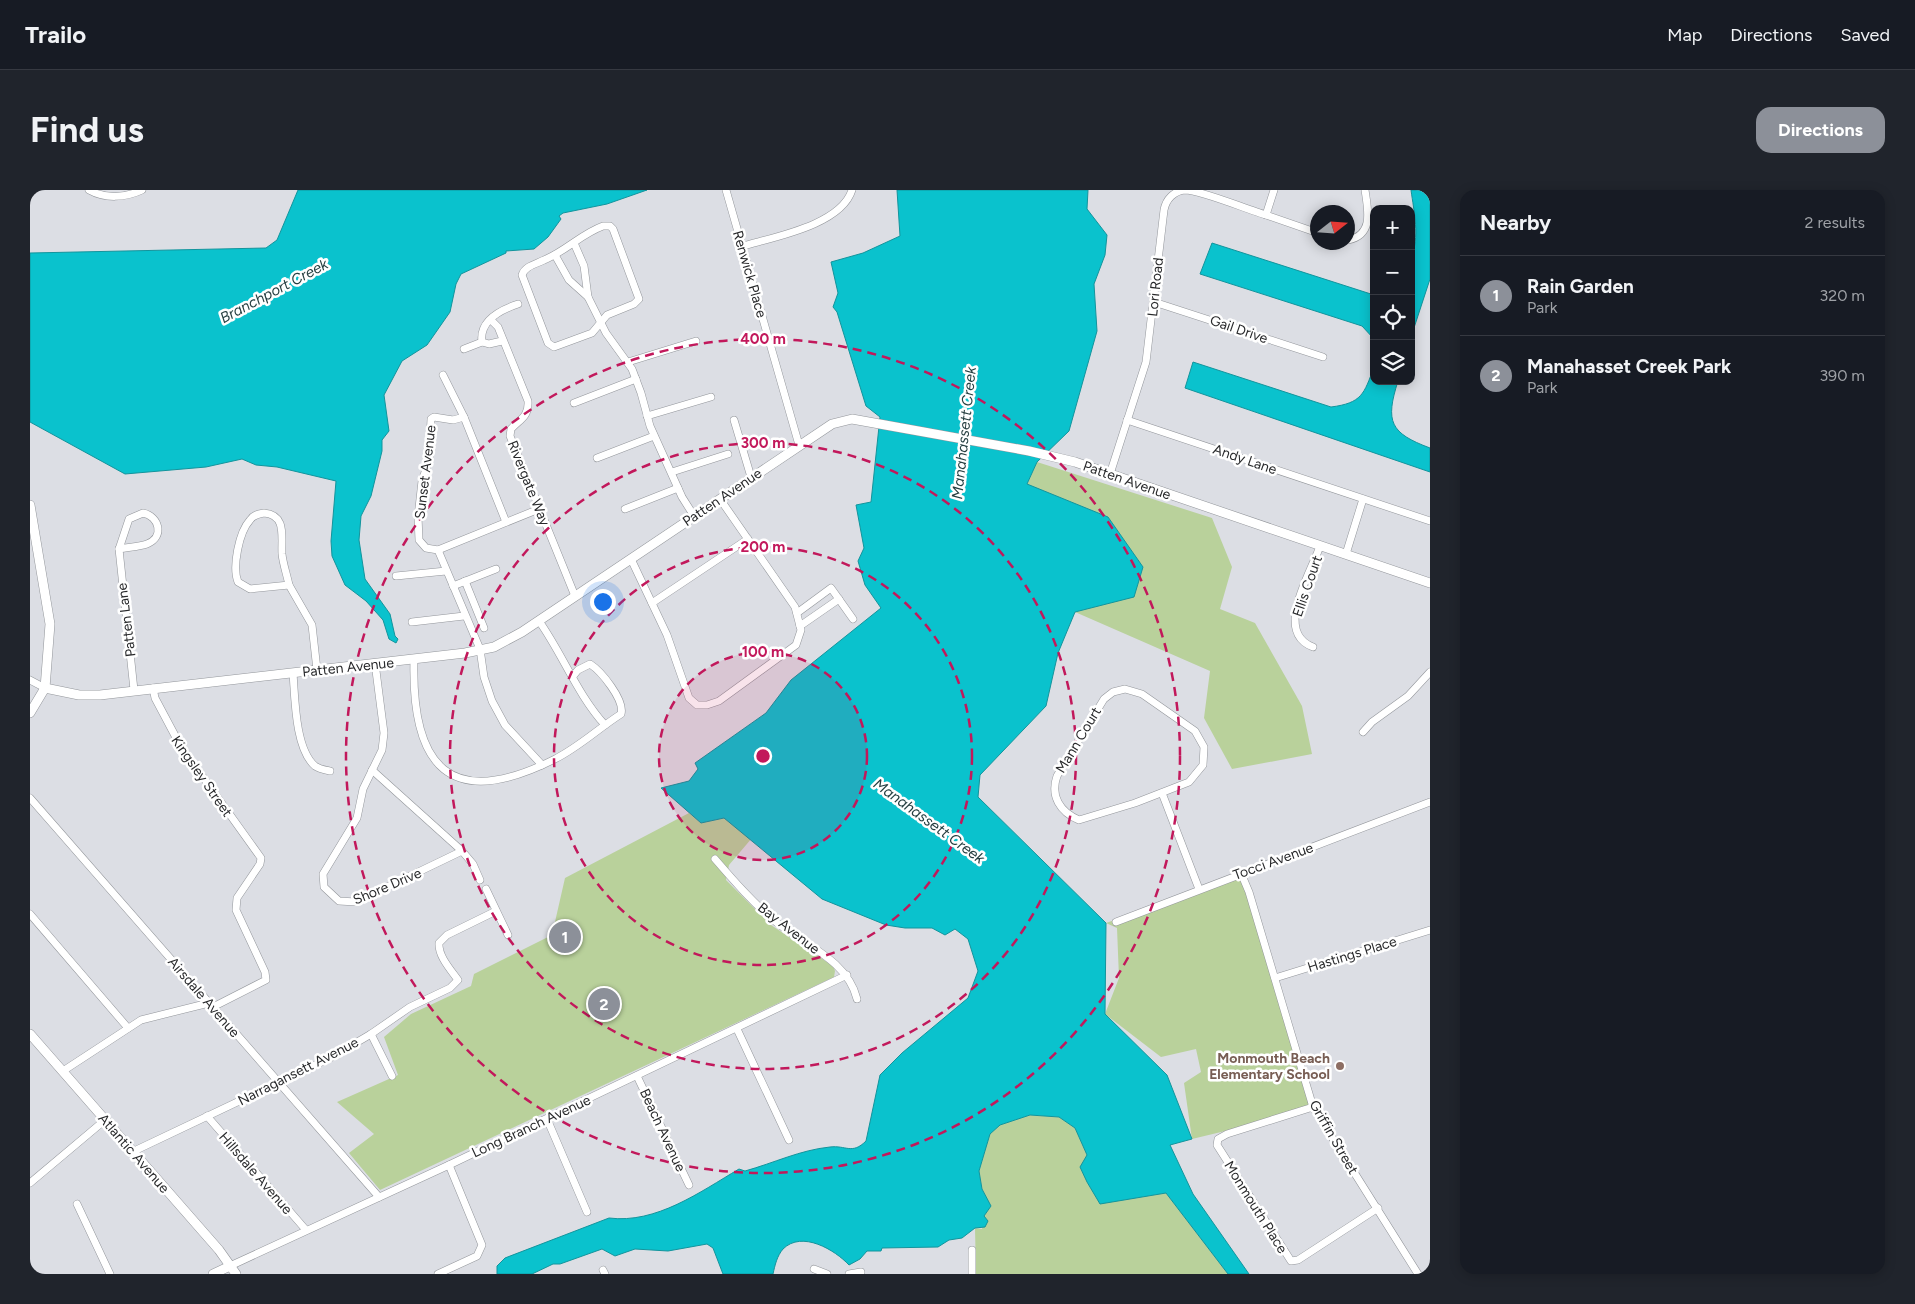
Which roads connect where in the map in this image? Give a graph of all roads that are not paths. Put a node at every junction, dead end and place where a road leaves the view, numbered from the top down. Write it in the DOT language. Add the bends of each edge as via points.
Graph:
graph roads {
  1 [pos="88,190"];
  2 [pos="142,190"];
  3 [pos="726,190"];
  4 [pos="852,190"];
  5 [pos="1274,190"];
  6 [pos="1365,190"];
  7 [pos="1266,216"];
  8 [pos="1310,230"];
  9 [pos="1355,237"];
  10 [pos="574,242"];
  11 [pos="743,246"];
  12 [pos="555,256"];
  13 [pos="588,297"];
  14 [pos="1154,302"];
  15 [pos="518,304"];
  16 [pos="492,320"];
  17 [pos="600,322"];
  18 [pos="502,341"];
  19 [pos="482,342"];
  20 [pos="696,342"];
  21 [pos="464,349"];
  22 [pos="1323,358"];
  23 [pos="628,362"];
  24 [pos="443,375"];
  25 [pos="636,379"];
  26 [pos="711,397"];
  27 [pos="574,403"];
  28 [pos="647,416"];
  29 [pos="464,417"];
  30 [pos="734,420"];
  31 [pos="1127,420"];
  32 [pos="654,436"];
  33 [pos="799,446"];
  34 [pos="728,454"];
  35 [pos="597,458"];
  36 [pos="672,472"];
  37 [pos="1110,474"];
  38 [pos="751,477"];
  39 [pos="678,488"];
  40 [pos="720,499"];
  41 [pos="1363,499"];
  42 [pos="30,505"];
  43 [pos="539,509"];
  44 [pos="625,510"];
  45 [pos="694,516"];
  46 [pos="1430,521"];
  47 [pos="506,522"];
  48 [pos="748,539"];
  49 [pos="1320,546"];
  50 [pos="119,549"];
  51 [pos="438,550"];
  52 [pos="1346,554"];
  53 [pos="631,558"];
  54 [pos="496,569"];
  55 [pos="446,571"];
  56 [pos="396,576"];
  57 [pos="465,581"];
  58 [pos="1430,583"];
  59 [pos="289,585"];
  60 [pos="452,586"];
  61 [pos="575,596"];
  62 [pos="839,599"];
  63 [pos="652,603"];
  64 [pos="797,612"];
  65 [pos="464,616"];
  66 [pos="853,619"];
  67 [pos="539,621"];
  68 [pos="412,622"];
  69 [pos="800,626"];
  70 [pos="484,628"];
  71 [pos="1313,647"];
  72 [pos="480,649"];
  73 [pos="414,659"];
  74 [pos="375,663"];
  75 [pos="317,670"];
  76 [pos="1430,672"];
  77 [pos="292,673"];
  78 [pos="573,676"];
  79 [pos="30,680"];
  80 [pos="46,688"];
  81 [pos="153,688"];
  82 [pos="134,690"];
  83 [pos="30,713"];
  84 [pos="605,725"];
  85 [pos="1363,732"];
  86 [pos="542,765"];
  87 [pos="372,770"];
  88 [pos="330,771"];
  89 [pos="1162,793"];
  90 [pos="30,798"];
  91 [pos="1430,802"];
  92 [pos="462,851"];
  93 [pos="715,859"];
  94 [pos="1241,873"];
  95 [pos="480,880"];
  96 [pos="486,889"];
  97 [pos="1199,889"];
  98 [pos="496,911"];
  99 [pos="30,914"];
  100 [pos="1116,922"];
  101 [pos="1430,930"];
  102 [pos="508,935"];
  103 [pos="848,975"];
  104 [pos="1275,978"];
  105 [pos="857,999"];
  106 [pos="211,1005"];
  107 [pos="128,1028"];
  108 [pos="737,1029"];
  109 [pos="30,1034"];
  110 [pos="371,1034"];
  111 [pos="63,1071"];
  112 [pos="392,1076"];
  113 [pos="637,1076"];
  114 [pos="278,1082"];
  115 [pos="1313,1107"];
  116 [pos="207,1116"];
  117 [pos="547,1119"];
  118 [pos="105,1120"];
  119 [pos="789,1140"];
  120 [pos="132,1152"];
  121 [pos="449,1165"];
  122 [pos="30,1184"];
  123 [pos="689,1185"];
  124 [pos="379,1197"];
  125 [pos="77,1204"];
  126 [pos="1378,1208"];
  127 [pos="587,1212"];
  128 [pos="306,1230"];
  129 [pos="972,1250"];
  130 [pos="230,1266"];
  131 [pos="814,1268"];
  132 [pos="860,1271"];
  133 [pos="110,1274"];
  134 [pos="213,1274"];
  135 [pos="236,1274"];
  136 [pos="438,1274"];
  137 [pos="827,1274"];
  138 [pos="849,1274"];
  139 [pos="972,1274"];
  140 [pos="1418,1274"];
  1 -- 2 [label="street" via="104,197"];
  3 -- 11 [label="street, Renwick Place"];
  4 -- 11 [label="street" via="844,206 825,218 801,229"];
  5 -- 7 [label="street"];
  6 -- 9 [label="street" via="1368,224"];
  7 -- 8 [label="street, Lori Road"];
  7 -- 14 [label="street, Lori Road" via="1190,190 1171,196 1164,210"];
  10 -- 12 [label="street"];
  10 -- 13 [label="street" via="584,266"];
  10 -- 17 [label="street" via="593,230 610,226 639,296 634,304 607,315"];
  11 -- 33 [label="street, Renwick Place"];
  12 -- 13 [label="street" via="569,280"];
  12 -- 17 [label="street" via="526,269 522,275 548,343 557,347 571,342 592,333"];
  13 -- 17 [label="street"];
  14 -- 22 [label="street, Gail Drive"];
  14 -- 31 [label="street, Lori Road" via="1146,362"];
  15 -- 16 [label="street" via="499,311"];
  16 -- 18 [label="street, Rivergate Way"];
  16 -- 19 [label="street" via="483,327"];
  17 -- 23 [label="street"];
  18 -- 19 [label="street"];
  18 -- 43 [label="street, Rivergate Way" via="528,407 524,418 511,429 510,436"];
  19 -- 21 [label="street"];
  20 -- 23 [label="street"];
  23 -- 25 [label="street"];
  24 -- 29 [label="street"];
  25 -- 27 [label="street"];
  25 -- 28 [label="street"];
  26 -- 28 [label="street"];
  28 -- 32 [label="street"];
  29 -- 47 [label="street"];
  29 -- 51 [label="street, Sunset Avenue" via="453,420 434,417 430,421 429,460 419,500 419,540 426,548"];
  30 -- 38 [label="street"];
  31 -- 37 [label="street, Lori Road"];
  31 -- 41 [label="street, Andy Lane"];
  32 -- 35 [label="street"];
  32 -- 36 [label="street"];
  33 -- 37 [label="street, Patten Avenue" via="835,422 852,419 1058,457"];
  33 -- 38 [label="street, Patten Avenue"];
  34 -- 36 [label="street"];
  36 -- 39 [label="street"];
  37 -- 49 [label="street, Patten Avenue"];
  38 -- 40 [label="street, Patten Avenue"];
  39 -- 44 [label="street"];
  39 -- 45 [label="street"];
  40 -- 45 [label="street, Patten Avenue"];
  40 -- 48 [label="street"];
  41 -- 46 [label="street, Andy Lane"];
  41 -- 52 [label="street"];
  42 -- 80 [label="street" via="49,612"];
  43 -- 47 [label="street"];
  43 -- 61 [label="street, Rivergate Way"];
  45 -- 53 [label="street, Patten Avenue"];
  47 -- 51 [label="street"];
  48 -- 63 [label="street"];
  48 -- 64 [label="street"];
  49 -- 52 [label="street, Patten Avenue"];
  49 -- 71 [label="street, Ellis Court" via="1296,608 1294,622 1300,639"];
  50 -- 50 [label="street, Patten Lane" via="127,523 134,515 143,513 155,519 158,528 152,542"];
  50 -- 82 [label="street, Patten Lane"];
  51 -- 55 [label="street"];
  52 -- 58 [label="street, Patten Avenue"];
  53 -- 61 [label="street, Patten Avenue"];
  53 -- 63 [label="street"];
  54 -- 57 [label="street"];
  55 -- 56 [label="street"];
  55 -- 60 [label="street"];
  57 -- 60 [label="street"];
  57 -- 70 [label="street"];
  59 -- 59 [label="street" via="282,554 281,524 269,513 258,514 247,524 239,548 235,563 237,578 241,585 250,589"];
  59 -- 75 [label="street" via="312,625"];
  60 -- 65 [label="street"];
  61 -- 67 [label="street, Patten Avenue"];
  62 -- 64 [label="street" via="831,588"];
  62 -- 66 [label="street"];
  62 -- 69 [label="street"];
  63 -- 69 [label="street" via="667,635 685,692 697,705 719,701 796,645 801,634"];
  64 -- 69 [label="street"];
  65 -- 68 [label="street"];
  65 -- 72 [label="street"];
  67 -- 72 [label="street, Patten Avenue" via="504,642"];
  67 -- 78 [label="street"];
  72 -- 73 [label="street, Patten Avenue"];
  72 -- 86 [label="street" via="487,690 497,712"];
  73 -- 74 [label="street, Patten Avenue"];
  73 -- 86 [label="street" via="417,716 429,750 444,770 464,780 479,782"];
  74 -- 75 [label="street, Patten Avenue"];
  74 -- 87 [label="street, Shore Drive" via="384,739"];
  75 -- 77 [label="street, Patten Avenue"];
  76 -- 85 [label="street" via="1408,696"];
  77 -- 81 [label="street, Patten Avenue"];
  77 -- 88 [label="street" via="301,745 312,763"];
  78 -- 84 [label="street" via="584,700"];
  78 -- 84 [label="street" via="590,664 610,686 622,712"];
  79 -- 80 [label="street"];
  80 -- 82 [label="street, Patten Avenue" via="79,695"];
  80 -- 83 [label="street"];
  81 -- 82 [label="street, Patten Avenue"];
  81 -- 106 [label="street, Kingsley Street" via="180,745 261,858 237,898 236,910 266,980"];
  84 -- 86 [label="street"];
  87 -- 92 [label="street"];
  87 -- 92 [label="street, Shore Drive" via="363,789 357,818 323,874 324,887 331,896 342,902 356,902"];
  89 -- 89 [label="street, Mann Court" via="1084,820 1067,813 1058,802 1054,786 1058,772 1096,710 1112,692 1125,689 1142,694 1192,729 1202,742 1205,754 1200,772 1189,782"];
  89 -- 97 [label="street"];
  90 -- 106 [label="street, Airsdale Avenue"];
  91 -- 94 [label="street, Tocci Avenue"];
  92 -- 95 [label="street"];
  93 -- 103 [label="street, Bay Avenue" via="776,922"];
  94 -- 97 [label="street, Tocci Avenue"];
  94 -- 104 [label="street, Griffin Street"];
  96 -- 98 [label="street"];
  97 -- 100 [label="street, Tocci Avenue"];
  98 -- 102 [label="street"];
  98 -- 110 [label="street, Narragansett Avenue" via="448,934 439,943 438,948 458,980 450,988 399,1013"];
  99 -- 107 [label="street"];
  101 -- 104 [label="street, Hastings Place"];
  103 -- 105 [label="street, Bay Avenue"];
  103 -- 108 [label="street, Long Branch Avenue"];
  104 -- 115 [label="street, Griffin Street"];
  106 -- 107 [label="street" via="148,1017"];
  106 -- 114 [label="street, Airsdale Avenue"];
  107 -- 111 [label="street"];
  108 -- 113 [label="street, Long Branch Avenue"];
  108 -- 119 [label="street"];
  109 -- 111 [label="street, Atlantic Avenue"];
  110 -- 112 [label="street"];
  110 -- 114 [label="street, Narragansett Avenue" via="330,1058"];
  111 -- 118 [label="street, Atlantic Avenue"];
  113 -- 117 [label="street, Long Branch Avenue"];
  113 -- 123 [label="street, Beach Avenue"];
  114 -- 116 [label="street, Narragansett Avenue"];
  114 -- 124 [label="street, Airsdale Avenue"];
  115 -- 126 [label="street, Griffin Street"];
  115 -- 126 [label="street, Monmouth Place" via="1228,1134 1217,1141 1218,1148 1290,1261 1298,1260"];
  116 -- 120 [label="street, Narragansett Avenue"];
  116 -- 128 [label="street, Hillsdale Avenue"];
  117 -- 121 [label="street, Long Branch Avenue"];
  117 -- 127 [label="street"];
  118 -- 120 [label="street, Atlantic Avenue"];
  118 -- 122 [label="street"];
  120 -- 130 [label="street, Atlantic Avenue"];
  121 -- 124 [label="street, Long Branch Avenue"];
  121 -- 136 [label="street" via="481,1239 481,1251 477,1256"];
  124 -- 128 [label="street, Long Branch Avenue"];
  125 -- 133 [label="street"];
  126 -- 140 [label="street, Griffin Street"];
  128 -- 130 [label="street, Long Branch Avenue"];
  129 -- 139 [label="street"];
  130 -- 134 [label="street, Long Branch Avenue"];
  130 -- 135 [label="street, Atlantic Avenue"];
  131 -- 137 [label="street"];
  132 -- 138 [label="street"];
}
